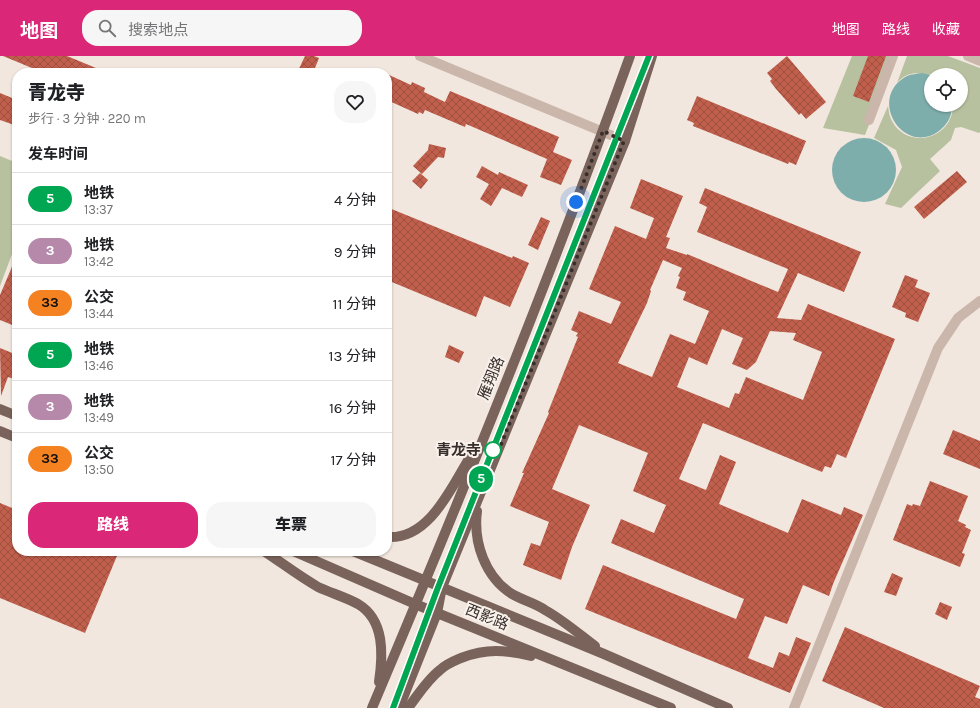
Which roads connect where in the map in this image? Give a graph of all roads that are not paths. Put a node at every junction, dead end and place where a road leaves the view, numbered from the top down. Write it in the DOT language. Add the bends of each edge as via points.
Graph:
graph roads {
  1 [pos="420,56"];
  2 [pos="630,56"];
  3 [pos="652,56"];
  4 [pos="893,56"];
  5 [pos="968,56"];
  6 [pos="980,61"];
  7 [pos="869,120"];
  8 [pos="603,131"];
  9 [pos="624,141"];
  10 [pos="980,301"];
  11 [pos="0,409"];
  12 [pos="12,414"];
  13 [pos="486,430"];
  14 [pos="0,431"];
  15 [pos="12,436"];
  16 [pos="479,498"];
  17 [pos="392,537"];
  18 [pos="271,556"];
  19 [pos="305,556"];
  20 [pos="365,556"];
  21 [pos="424,581"];
  22 [pos="442,588"];
  23 [pos="416,604"];
  24 [pos="437,613"];
  25 [pos="604,654"];
  26 [pos="559,663"];
  27 [pos="376,697"];
  28 [pos="372,708"];
  29 [pos="399,708"];
  30 [pos="408,708"];
  31 [pos="671,708"];
  32 [pos="728,708"];
  33 [pos="794,708"];
  1 -- 8 [label="street"];
  2 -- 8 [label="main road, 雁翔路"];
  3 -- 9 [label="main road"];
  4 -- 7 [label="street"];
  5 -- 6 [label="street"];
  8 -- 9 [label="street"];
  8 -- 13 [label="main road, 雁翔路"];
  9 -- 16 [label="main road"];
  10 -- 33 [label="street" via="958,318 938,348"];
  11 -- 12 [label="main road"];
  13 -- 17 [label="main road" via="430,519 413,532"];
  13 -- 21 [label="main road, 雁翔路"];
  14 -- 15 [label="main road"];
  16 -- 22 [label="main road"];
  16 -- 25 [label="main road" via="475,522 476,536 485,562 496,582 514,595 544,608 559,618"];
  18 -- 27 [label="main road" via="301,577 357,603 368,612 378,627 381,643 381,671"];
  19 -- 23 [label="main road, 西影路"];
  20 -- 21 [label="main road, 西影路"];
  21 -- 22 [label="main road, 西影路"];
  21 -- 23 [label="main road, 雁翔路"];
  22 -- 24 [label="main road"];
  22 -- 25 [label="main road, 西影路"];
  23 -- 24 [label="main road, 西影路"];
  23 -- 27 [label="main road, 雁翔路"];
  24 -- 26 [label="main road, 西影路"];
  24 -- 29 [label="main road"];
  25 -- 32 [label="main road, 西影路"];
  26 -- 30 [label="main road" via="514,653 481,651 455,660 440,670"];
  26 -- 31 [label="main road, 西影路"];
  27 -- 28 [label="main road, 雁翔路"];
}
